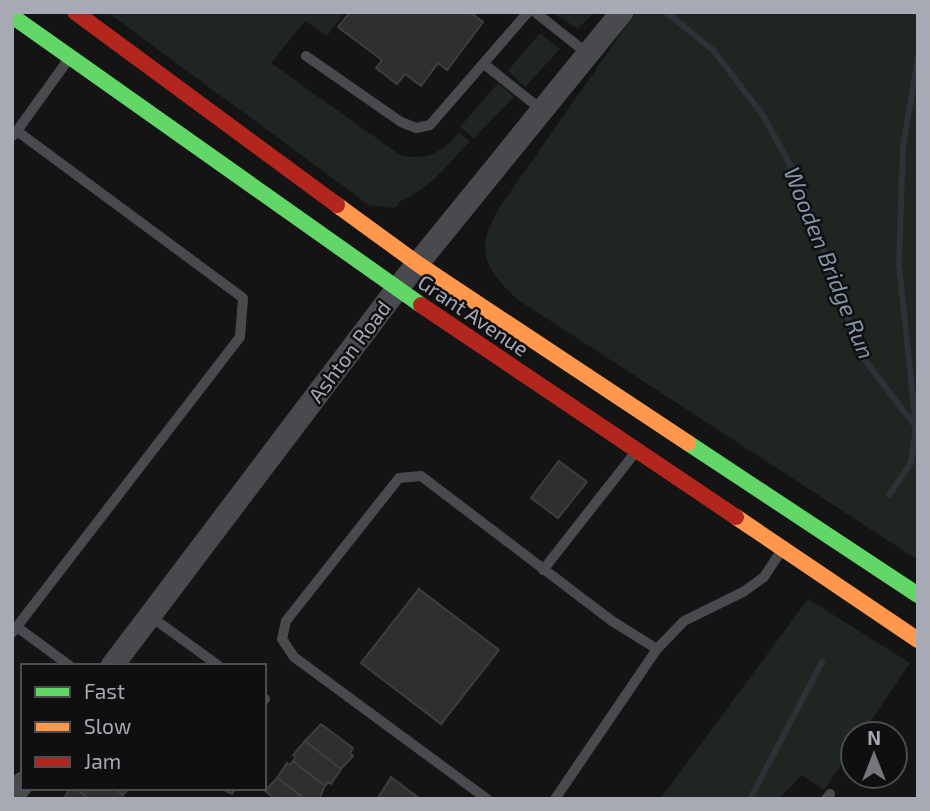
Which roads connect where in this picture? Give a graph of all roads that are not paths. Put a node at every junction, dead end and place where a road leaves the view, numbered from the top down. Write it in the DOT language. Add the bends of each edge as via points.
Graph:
graph roads {
  1 [pos="75,12"];
  2 [pos="528,12"];
  3 [pos="535,12"];
  4 [pos="622,12"];
  5 [pos="12,16"];
  6 [pos="589,54"];
  7 [pos="306,56"];
  8 [pos="69,57"];
  9 [pos="484,64"];
  10 [pos="542,111"];
  11 [pos="14,134"];
  12 [pos="418,264"];
  13 [pos="397,289"];
  14 [pos="636,451"];
  15 [pos="793,535"];
  16 [pos="542,570"];
  17 [pos="918,595"];
  18 [pos="150,616"];
  19 [pos="15,630"];
  20 [pos="918,640"];
  21 [pos="657,649"];
  22 [pos="67,664"];
  23 [pos="114,664"];
  24 [pos="216,664"];
  25 [pos="487,799"];
  26 [pos="555,799"];
  1 -- 12 [label="main road, Grant Avenue"];
  2 -- 9 [label="lane"];
  3 -- 6 [label="lane"];
  4 -- 6 [label="street, Ashton Road"];
  5 -- 8 [label="main road, Grant Avenue"];
  6 -- 10 [label="street, Ashton Road"];
  7 -- 9 [label="lane" via="416,128 430,125"];
  8 -- 11 [label="lane"];
  8 -- 13 [label="main road, Grant Avenue"];
  9 -- 10 [label="lane"];
  10 -- 12 [label="street, Ashton Road"];
  11 -- 19 [label="lane" via="243,298 240,337"];
  12 -- 13 [label="street, Ashton Road"];
  12 -- 15 [label="main road, Grant Avenue"];
  13 -- 14 [label="main road, Grant Avenue"];
  13 -- 18 [label="street, Ashton Road"];
  14 -- 15 [label="main road, Grant Avenue"];
  14 -- 16 [label="lane"];
  15 -- 17 [label="main road, Grant Avenue"];
  15 -- 20 [label="main road, Grant Avenue"];
  15 -- 21 [label="lane" via="764,577 684,621"];
  16 -- 21 [label="lane"];
  16 -- 25 [label="lane" via="421,476 399,478 285,621 282,639 295,657"];
  18 -- 23 [label="street, Ashton Road"];
  18 -- 24 [label="lane"];
  19 -- 22 [label="lane"];
  21 -- 26 [label="lane"];
}
